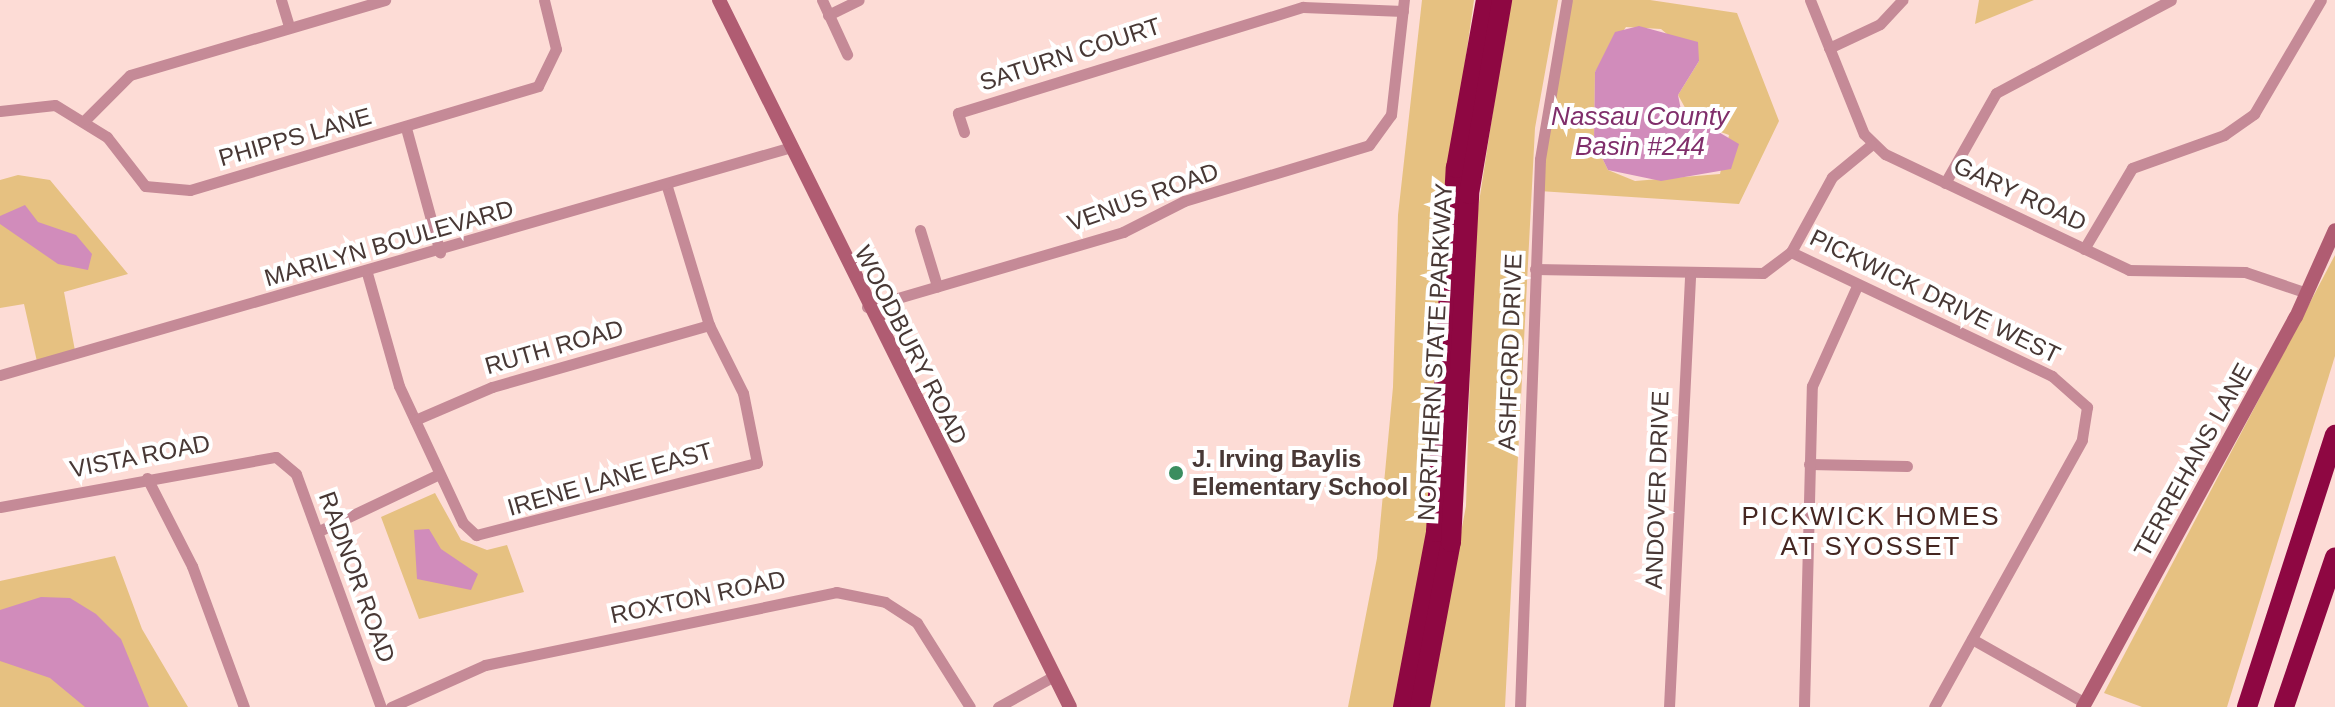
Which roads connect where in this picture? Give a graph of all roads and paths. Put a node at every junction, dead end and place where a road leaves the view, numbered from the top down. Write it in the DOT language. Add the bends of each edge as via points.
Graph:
graph roads {
  1 [pos="281,0"];
  2 [pos="385,0"];
  3 [pos="544,0"];
  4 [pos="719,0"];
  5 [pos="822,0"];
  6 [pos="859,0"];
  7 [pos="1486,0"];
  8 [pos="1502,0"];
  9 [pos="1567,0"];
  10 [pos="1810,0"];
  11 [pos="1902,0"];
  12 [pos="2171,0"];
  13 [pos="2321,0"];
  14 [pos="1404,5"];
  15 [pos="828,15"];
  16 [pos="289,27"];
  17 [pos="1829,48"];
  18 [pos="847,54"];
  19 [pos="0,111"];
  20 [pos="86,119"];
  21 [pos="406,128"];
  22 [pos="964,132"];
  23 [pos="1871,145"];
  24 [pos="788,148"];
  25 [pos="1945,183"];
  26 [pos="667,187"];
  27 [pos="920,230"];
  28 [pos="2335,230"];
  29 [pos="2084,249"];
  30 [pos="440,252"];
  31 [pos="1791,252"];
  32 [pos="1535,269"];
  33 [pos="367,273"];
  34 [pos="1690,275"];
  35 [pos="937,286"];
  36 [pos="1857,286"];
  37 [pos="2307,293"];
  38 [pos="867,307"];
  39 [pos="709,325"];
  40 [pos="0,375"];
  41 [pos="415,420"];
  42 [pos="2335,435"];
  43 [pos="288,464"];
  44 [pos="1809,464"];
  45 [pos="1907,466"];
  46 [pos="439,474"];
  47 [pos="147,478"];
  48 [pos="0,507"];
  49 [pos="319,531"];
  50 [pos="2335,557"];
  51 [pos="1972,639"];
  52 [pos="1054,676"];
  53 [pos="2088,706"];
  54 [pos="244,707"];
  55 [pos="381,707"];
  56 [pos="391,707"];
  57 [pos="970,707"];
  58 [pos="998,707"];
  59 [pos="1070,707"];
  60 [pos="1403,707"];
  61 [pos="1420,707"];
  62 [pos="1520,707"];
  63 [pos="1669,707"];
  64 [pos="1804,707"];
  65 [pos="1934,707"];
  66 [pos="2247,707"];
  67 [pos="2284,707"];
  1 -- 16 [label="street"];
  2 -- 16 [label="street"];
  3 -- 21 [label="street, PHIPPS LANE" via="556,49 538,86"];
  4 -- 24 [label="main road, WOODBURY ROAD"];
  5 -- 15 [label="street"];
  6 -- 15 [label="street"];
  7 -- 60 [label="highway, NORTHERN STATE PARKWAY" via="1456,168 1436,532"];
  8 -- 61 [label="highway, NORTHERN STATE PARKWAY" via="1469,194 1451,542"];
  9 -- 32 [label="street, ASHFORD DRIVE" via="1540,159"];
  10 -- 17 [label="street"];
  11 -- 17 [label="street" via="1880,24"];
  12 -- 25 [label="street" via="1996,93"];
  13 -- 29 [label="street" via="2254,114 2224,135 2132,168"];
  14 -- 22 [label="street, SATURN COURT" via="1303,7 958,113"];
  14 -- 35 [label="street, VENUS ROAD" via="1383,131 1350,153"];
  15 -- 18 [label="street"];
  16 -- 20 [label="street" via="130,75"];
  17 -- 23 [label="street"];
  19 -- 20 [label="street, PHIPPS LANE" via="55,105"];
  20 -- 21 [label="street, PHIPPS LANE" via="139,180 169,192"];
  21 -- 30 [label="street"];
  23 -- 25 [label="street, GARY ROAD"];
  23 -- 31 [label="street" via="1823,187"];
  24 -- 26 [label="street, MARILYN BOULEVARD"];
  24 -- 38 [label="main road, WOODBURY ROAD"];
  25 -- 29 [label="street, GARY ROAD"];
  26 -- 30 [label="street, MARILYN BOULEVARD"];
  26 -- 39 [label="street"];
  27 -- 35 [label="street"];
  28 -- 37 [label="main road, TERREHANS LANE"];
  29 -- 37 [label="street, GARY ROAD" via="2143,274 2245,272"];
  30 -- 33 [label="street, MARILYN BOULEVARD"];
  31 -- 34 [label="street, PICKWICK DRIVE WEST" via="1753,275"];
  31 -- 36 [label="street, PICKWICK DRIVE WEST"];
  32 -- 34 [label="street, PICKWICK DRIVE WEST"];
  32 -- 62 [label="street, ASHFORD DRIVE"];
  33 -- 40 [label="street, MARILYN BOULEVARD"];
  33 -- 41 [label="street"];
  34 -- 63 [label="street, ANDOVER DRIVE"];
  35 -- 38 [label="street, VENUS ROAD"];
  36 -- 44 [label="street" via="1812,386"];
  36 -- 51 [label="street, PICKWICK DRIVE WEST" via="2079,394 2088,425 2082,440"];
  37 -- 53 [label="main road, TERREHANS LANE"];
  38 -- 52 [label="main road, WOODBURY ROAD"];
  39 -- 41 [label="street, RUTH ROAD" via="492,387"];
  39 -- 46 [label="street, IRENE LANE EAST" via="743,393 757,463 476,535"];
  41 -- 46 [label="street"];
  42 -- 66 [label="highway"];
  43 -- 47 [label="street, VISTA ROAD" via="253,456"];
  43 -- 49 [label="street, RADNOR ROAD"];
  44 -- 45 [label="street"];
  44 -- 64 [label="street"];
  46 -- 49 [label="street"];
  47 -- 48 [label="street, VISTA ROAD"];
  47 -- 54 [label="street" via="192,566"];
  49 -- 55 [label="street, RADNOR ROAD"];
  50 -- 67 [label="highway"];
  51 -- 53 [label="street"];
  51 -- 65 [label="street"];
  52 -- 58 [label="street"];
  52 -- 59 [label="main road, WOODBURY ROAD"];
  56 -- 57 [label="street, ROXTON ROAD" via="485,665 836,592 885,602 917,623"];
}
